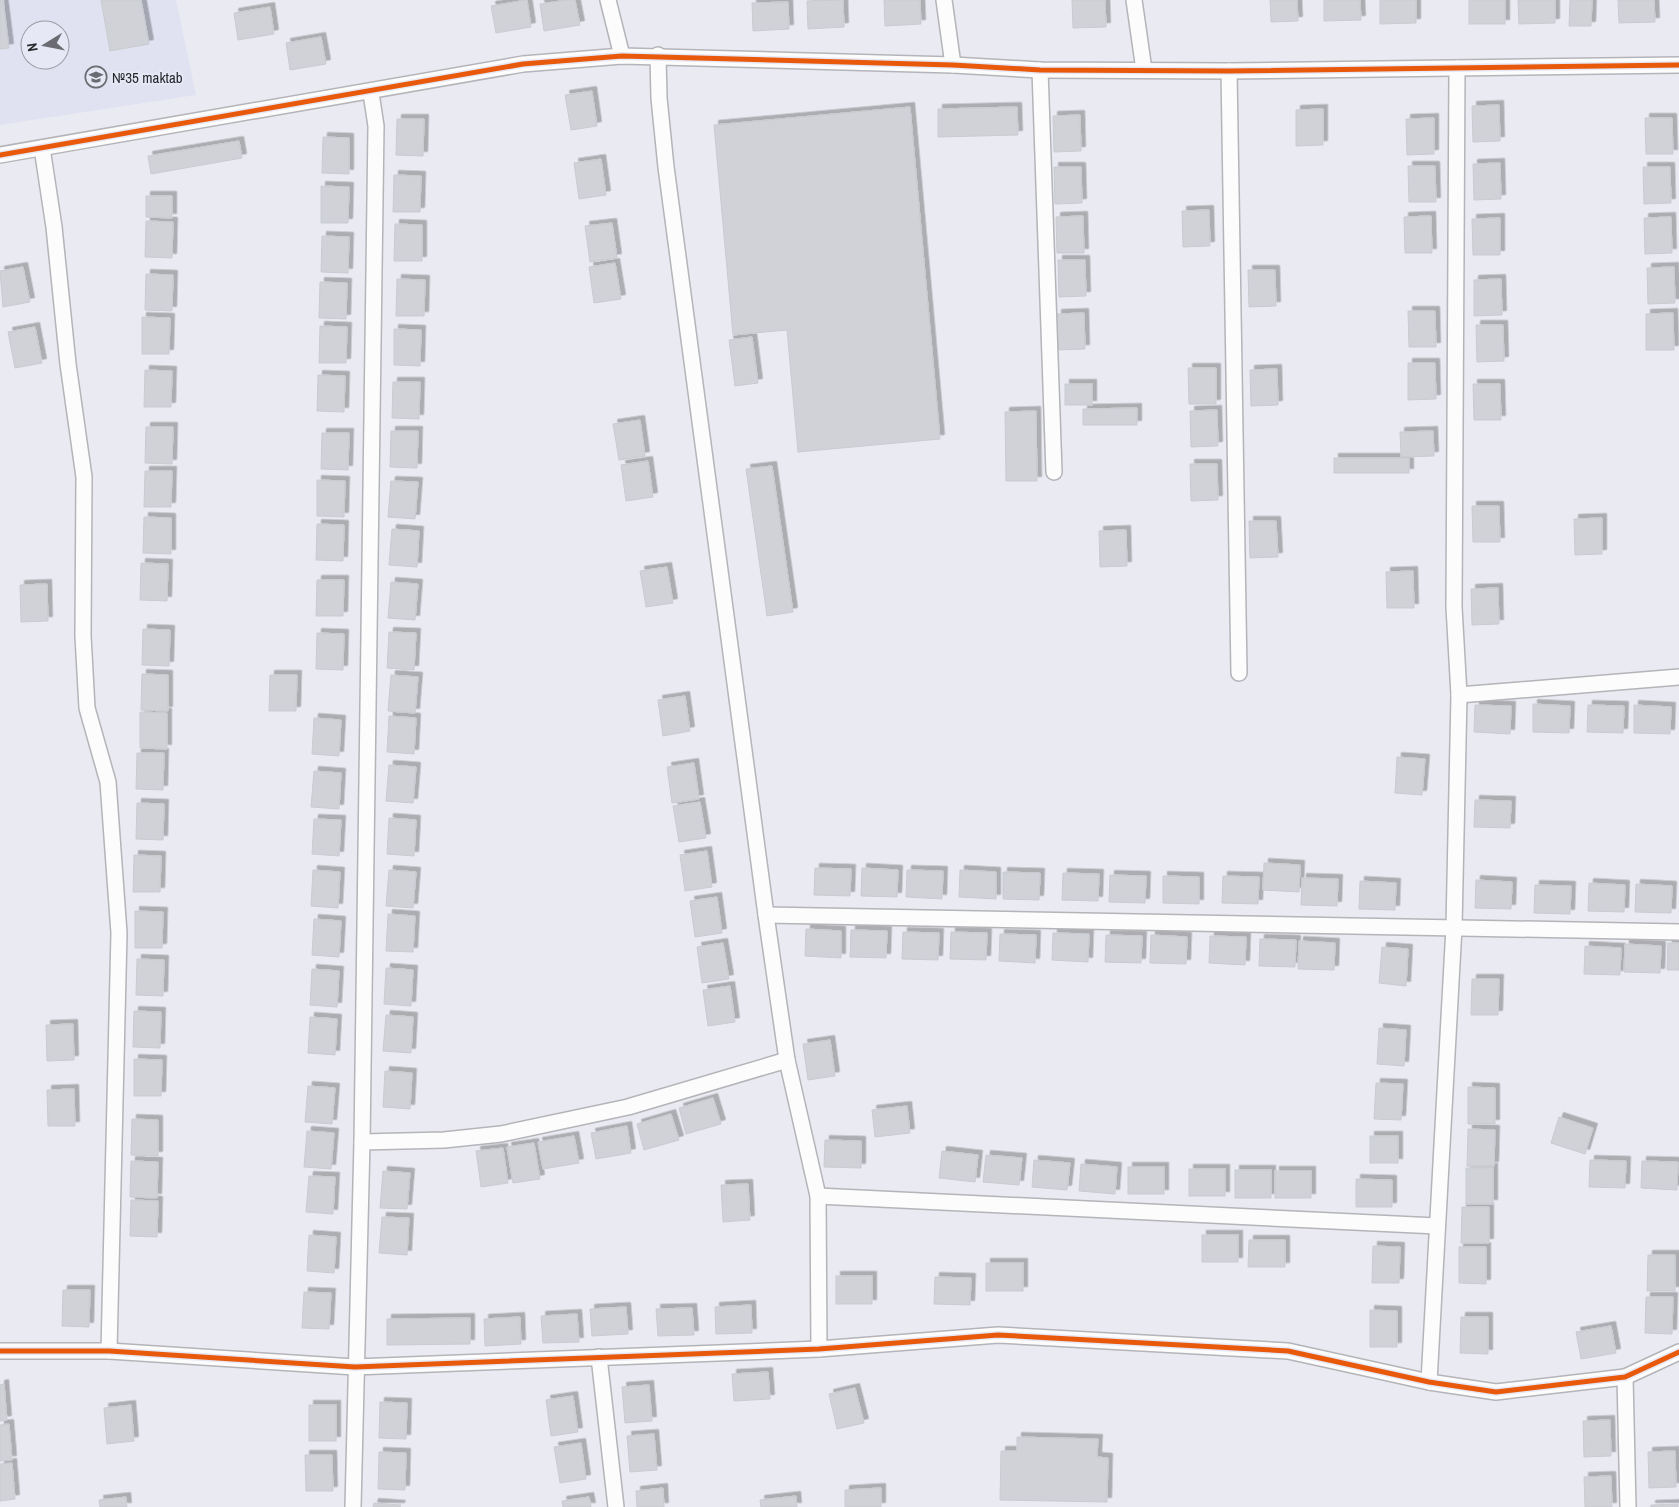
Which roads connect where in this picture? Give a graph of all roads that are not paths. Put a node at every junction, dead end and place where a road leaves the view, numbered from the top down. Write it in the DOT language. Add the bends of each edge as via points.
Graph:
graph roads {
  1 [pos="608,0"];
  2 [pos="944,0"];
  3 [pos="1134,0"];
  4 [pos="658,55"];
  5 [pos="622,56"];
  6 [pos="953,65"];
  7 [pos="1679,65"];
  8 [pos="1457,68"];
  9 [pos="1040,70"];
  10 [pos="1144,70"];
  11 [pos="1229,71"];
  12 [pos="371,92"];
  13 [pos="42,148"];
  14 [pos="0,155"];
  15 [pos="1054,472"];
  16 [pos="1239,673"];
  17 [pos="1679,677"];
  18 [pos="1459,694"];
  19 [pos="766,915"];
  20 [pos="1454,927"];
  21 [pos="1679,932"];
  22 [pos="787,1060"];
  23 [pos="362,1142"];
  24 [pos="818,1196"];
  25 [pos="1437,1226"];
  26 [pos="819,1349"];
  27 [pos="0,1351"];
  28 [pos="109,1351"];
  29 [pos="1679,1352"];
  30 [pos="599,1357"];
  31 [pos="356,1368"];
  32 [pos="1625,1377"];
  33 [pos="1428,1382"];
  34 [pos="353,1507"];
  35 [pos="616,1507"];
  36 [pos="1628,1507"];
  1 -- 5 [label="street"];
  2 -- 6 [label="street"];
  3 -- 10 [label="street"];
  4 -- 5 [label="street"];
  4 -- 6 [label="street"];
  4 -- 19 [label="street" via="666,167"];
  5 -- 12 [label="street" via="523,64"];
  6 -- 9 [label="street"];
  7 -- 8 [label="street"];
  8 -- 11 [label="street"];
  8 -- 18 [label="street" via="1454,607"];
  9 -- 10 [label="street"];
  9 -- 15 [label="street"];
  10 -- 11 [label="street"];
  11 -- 16 [label="street"];
  12 -- 13 [label="street"];
  12 -- 23 [label="street" via="376,126"];
  13 -- 14 [label="street"];
  13 -- 28 [label="street" via="84,477 83,636 87,708 108,782 119,934"];
  17 -- 18 [label="street"];
  18 -- 20 [label="street"];
  19 -- 20 [label="street"];
  19 -- 22 [label="street"];
  20 -- 21 [label="street"];
  20 -- 25 [label="street"];
  22 -- 23 [label="street" via="628,1108 501,1134 444,1140"];
  22 -- 24 [label="street"];
  23 -- 31 [label="street"];
  24 -- 25 [label="street"];
  24 -- 26 [label="street"];
  25 -- 33 [label="street"];
  26 -- 30 [label="street"];
  26 -- 33 [label="street" via="998,1335 1037,1337 1288,1351"];
  27 -- 28 [label="street"];
  28 -- 31 [label="street"];
  29 -- 32 [label="street"];
  30 -- 31 [label="street"];
  30 -- 35 [label="street"];
  31 -- 34 [label="street"];
  32 -- 33 [label="street" via="1496,1392"];
  32 -- 36 [label="street"];
}
